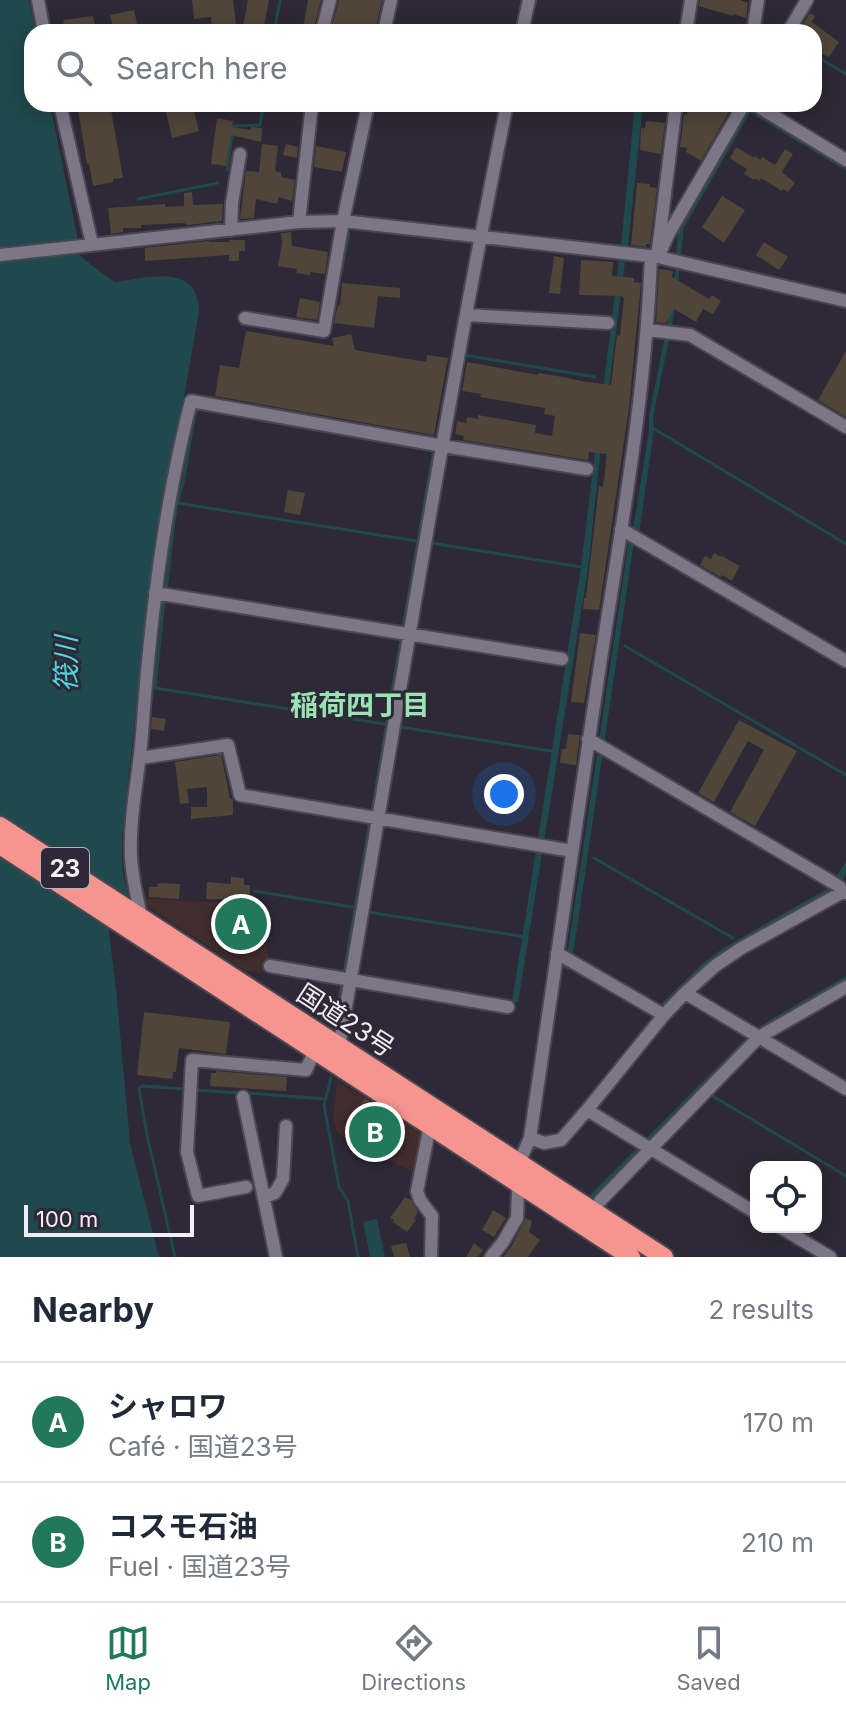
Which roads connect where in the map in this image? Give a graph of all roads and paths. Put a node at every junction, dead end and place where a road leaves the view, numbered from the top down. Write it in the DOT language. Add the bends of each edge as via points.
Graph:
graph roads {
  1 [pos="38,0"];
  2 [pos="330,0"];
  3 [pos="391,0"];
  4 [pos="529,0"];
  5 [pos="691,0"];
  6 [pos="758,0"];
  7 [pos="807,0"];
  8 [pos="42,24"];
  9 [pos="324,24"];
  10 [pos="386,24"];
  11 [pos="524,24"];
  12 [pos="687,24"];
  13 [pos="754,24"];
  14 [pos="793,24"];
  15 [pos="62,112"];
  16 [pos="311,112"];
  17 [pos="366,112"];
  18 [pos="505,112"];
  19 [pos="675,112"];
  20 [pos="747,112"];
  21 [pos="763,112"];
  22 [pos="240,154"];
  23 [pos="846,160"];
  24 [pos="343,221"];
  25 [pos="299,222"];
  26 [pos="231,230"];
  27 [pos="480,236"];
  28 [pos="89,244"];
  29 [pos="0,255"];
  30 [pos="655,256"];
  31 [pos="846,301"];
  32 [pos="466,315"];
  33 [pos="245,318"];
  34 [pos="608,323"];
  35 [pos="647,330"];
  36 [pos="846,427"];
  37 [pos="443,446"];
  38 [pos="587,469"];
  39 [pos="625,531"];
  40 [pos="155,593"];
  41 [pos="410,634"];
  42 [pos="562,659"];
  43 [pos="846,661"];
  44 [pos="592,741"];
  45 [pos="140,758"];
  46 [pos="379,819"];
  47 [pos="0,826"];
  48 [pos="0,845"];
  49 [pos="572,851"];
  50 [pos="841,888"];
  51 [pos="132,918"];
  52 [pos="565,958"];
  53 [pos="270,966"];
  54 [pos="351,980"];
  55 [pos="846,987"];
  56 [pos="685,993"];
  57 [pos="508,1007"];
  58 [pos="664,1015"];
  59 [pos="755,1035"];
  60 [pos="339,1047"];
  61 [pos="315,1050"];
  62 [pos="846,1089"];
  63 [pos="243,1097"];
  64 [pos="587,1110"];
  65 [pos="430,1125"];
  66 [pos="286,1126"];
  67 [pos="530,1138"];
  68 [pos="646,1147"];
  69 [pos="519,1163"];
  70 [pos="519,1184"];
  71 [pos="246,1187"];
  72 [pos="264,1197"];
  73 [pos="600,1201"];
  74 [pos="750,1209"];
  75 [pos="790,1233"];
  76 [pos="276,1257"];
  77 [pos="431,1257"];
  78 [pos="491,1257"];
  79 [pos="631,1257"];
  80 [pos="664,1257"];
  81 [pos="830,1257"];
  1 -- 8 [label="street"];
  2 -- 9 [label="street"];
  3 -- 10 [label="street"];
  4 -- 11 [label="street"];
  5 -- 12 [label="street"];
  6 -- 13 [label="street"];
  7 -- 14 [label="street"];
  15 -- 28 [label="street"];
  16 -- 25 [label="street"];
  17 -- 24 [label="street"];
  18 -- 27 [label="street"];
  19 -- 30 [label="street"];
  20 -- 30 [label="street"];
  21 -- 23 [label="street"];
  22 -- 26 [label="street"];
  24 -- 25 [label="street"];
  24 -- 27 [label="street"];
  24 -- 33 [label="street" via="324,331"];
  25 -- 26 [label="street"];
  26 -- 28 [label="street"];
  27 -- 30 [label="street"];
  27 -- 32 [label="street"];
  28 -- 29 [label="street"];
  30 -- 31 [label="street"];
  30 -- 35 [label="street"];
  32 -- 34 [label="street"];
  32 -- 37 [label="street"];
  35 -- 36 [label="street" via="690,335"];
  35 -- 39 [label="street"];
  37 -- 38 [label="street"];
  37 -- 40 [label="street" via="191,401"];
  37 -- 41 [label="street"];
  39 -- 43 [label="street"];
  39 -- 44 [label="street"];
  40 -- 41 [label="street"];
  40 -- 45 [label="street"];
  41 -- 42 [label="street"];
  41 -- 46 [label="street"];
  44 -- 49 [label="street"];
  44 -- 50 [label="street"];
  45 -- 46 [label="street" via="228,745 240,795"];
  45 -- 51 [label="street" via="132,813"];
  46 -- 49 [label="street"];
  46 -- 54 [label="street"];
  47 -- 51 [label="highway, 国道23号 / 23"];
  48 -- 51 [label="highway, 国道23号 / 23"];
  49 -- 52 [label="street"];
  50 -- 56 [label="street" via="740,949"];
  51 -- 60 [label="highway, 国道23号 / 23"];
  51 -- 61 [label="highway, 国道23号 / 23"];
  52 -- 58 [label="street"];
  52 -- 67 [label="street"];
  53 -- 54 [label="street"];
  54 -- 57 [label="street"];
  54 -- 60 [label="street"];
  55 -- 59 [label="street"];
  56 -- 58 [label="street"];
  56 -- 59 [label="street"];
  58 -- 64 [label="street"];
  59 -- 62 [label="street"];
  59 -- 68 [label="street"];
  60 -- 69 [label="highway, 国道23号 / 23"];
  61 -- 65 [label="highway, 国道23号 / 23"];
  61 -- 71 [label="street" via="306,1070 192,1060 187,1152 198,1196"];
  63 -- 72 [label="street"];
  64 -- 67 [label="street" via="561,1140 544,1143"];
  64 -- 68 [label="street"];
  65 -- 70 [label="highway, 国道23号 / 23"];
  65 -- 77 [label="street" via="417,1191 432,1216"];
  66 -- 72 [label="street" via="283,1179 275,1193"];
  67 -- 69 [label="street"];
  68 -- 73 [label="street"];
  68 -- 74 [label="street"];
  69 -- 70 [label="street"];
  69 -- 80 [label="highway, 国道23号 / 23"];
  70 -- 78 [label="street" via="517,1218"];
  70 -- 79 [label="highway, 国道23号 / 23"];
  72 -- 76 [label="street"];
  75 -- 81 [label="street"];
}
